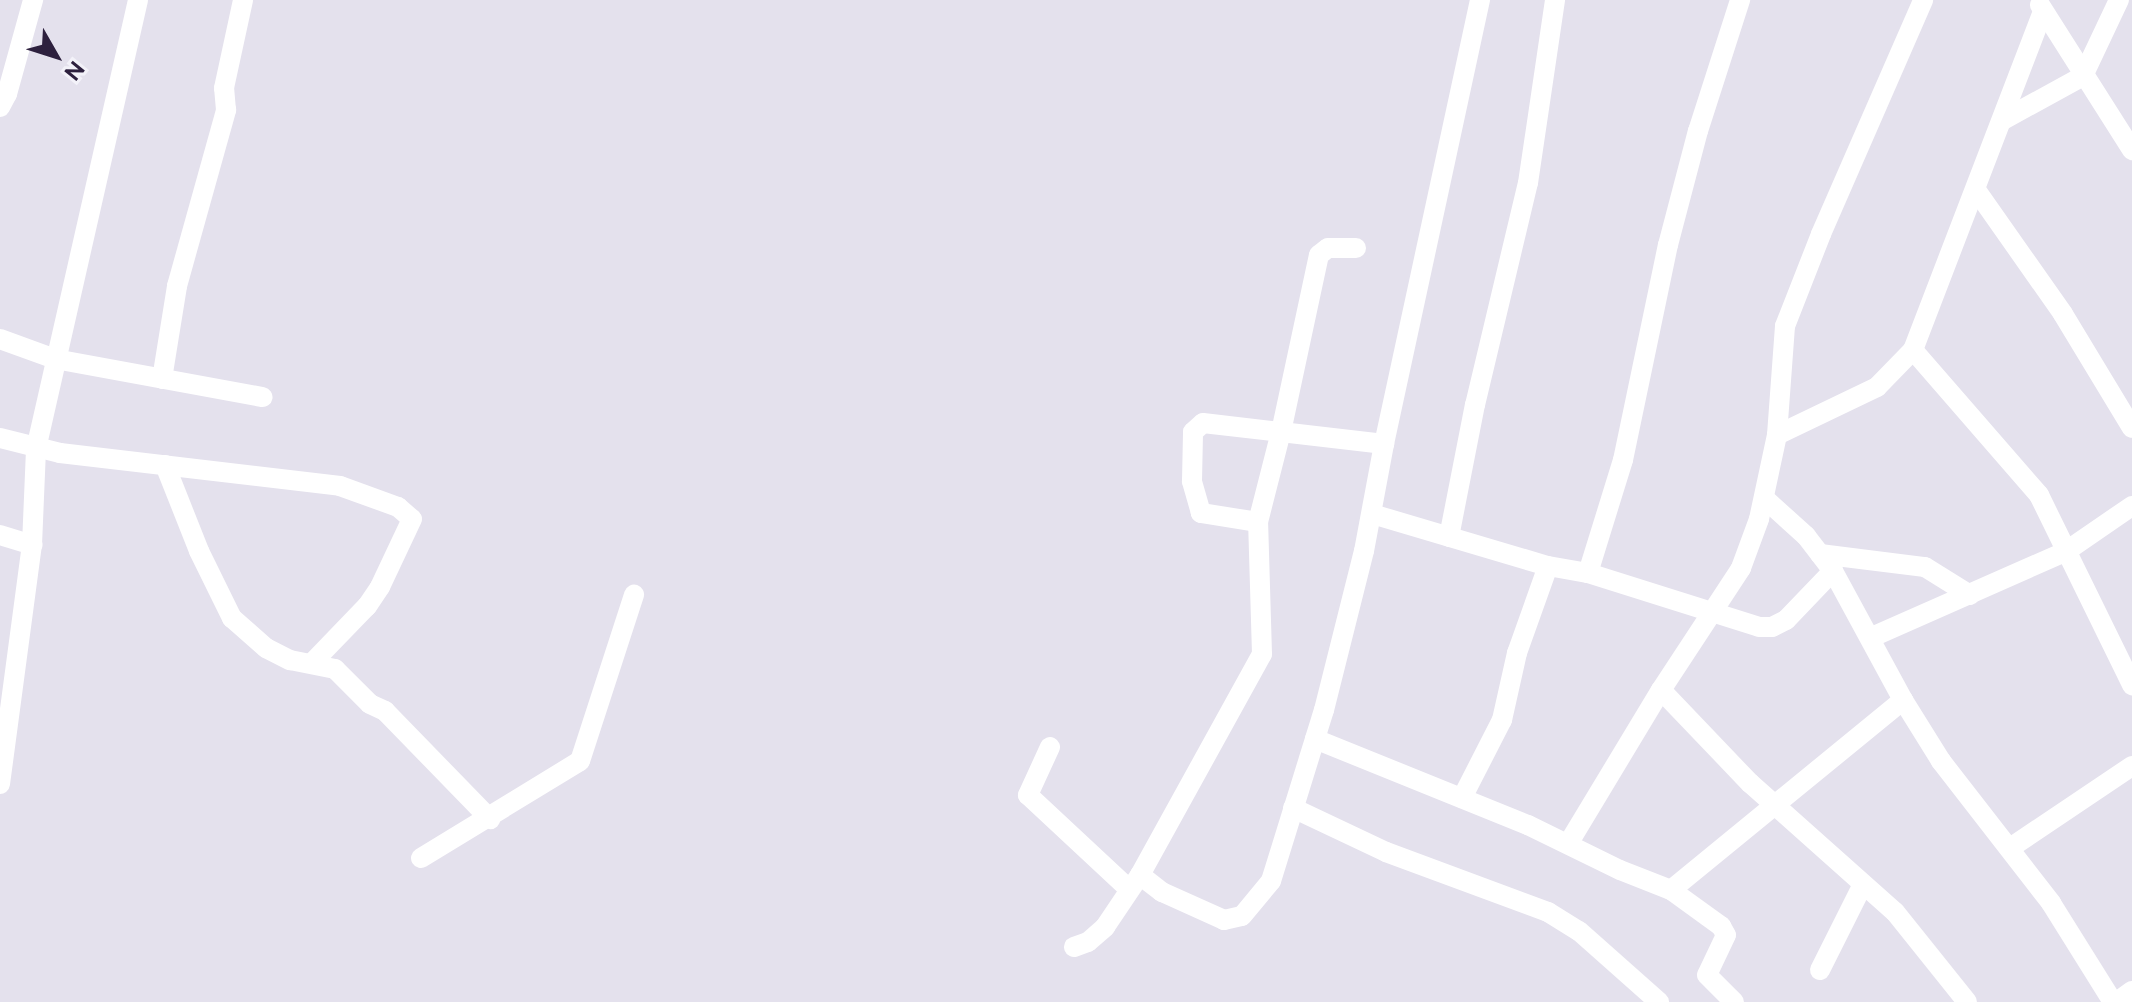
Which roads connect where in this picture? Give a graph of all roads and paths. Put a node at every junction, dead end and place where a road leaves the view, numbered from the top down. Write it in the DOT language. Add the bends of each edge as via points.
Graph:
graph roads {
  1 [pos="33,0"];
  2 [pos="138,0"];
  3 [pos="243,0"];
  4 [pos="1480,0"];
  5 [pos="1555,0"];
  6 [pos="1740,0"];
  7 [pos="1923,0"];
  8 [pos="2119,0"];
  9 [pos="2040,6"];
  10 [pos="8,61"];
  11 [pos="2083,76"];
  12 [pos="0,107"];
  13 [pos="2003,120"];
  14 [pos="2132,150"];
  15 [pos="1976,190"];
  16 [pos="1356,248"];
  17 [pos="0,339"];
  18 [pos="1913,350"];
  19 [pos="55,359"];
  20 [pos="162,379"];
  21 [pos="263,397"];
  22 [pos="2132,428"];
  23 [pos="1281,432"];
  24 [pos="1777,435"];
  25 [pos="0,438"];
  26 [pos="1384,444"];
  27 [pos="36,449"];
  28 [pos="165,465"];
  29 [pos="1764,498"];
  30 [pos="2132,506"];
  31 [pos="1372,514"];
  32 [pos="1258,522"];
  33 [pos="0,535"];
  34 [pos="1449,537"];
  35 [pos="32,545"];
  36 [pos="2065,552"];
  37 [pos="1820,554"];
  38 [pos="1548,566"];
  39 [pos="1833,571"];
  40 [pos="1588,573"];
  41 [pos="634,595"];
  42 [pos="1970,595"];
  43 [pos="1712,614"];
  44 [pos="1872,637"];
  45 [pos="10,652"];
  46 [pos="312,663"];
  47 [pos="2132,685"];
  48 [pos="1661,690"];
  49 [pos="1903,700"];
  50 [pos="1315,739"];
  51 [pos="3,745"];
  52 [pos="1050,747"];
  53 [pos="2132,766"];
  54 [pos="0,784"];
  55 [pos="1462,798"];
  56 [pos="1775,805"];
  57 [pos="1293,808"];
  58 [pos="490,819"];
  59 [pos="1568,844"];
  60 [pos="2010,848"];
  61 [pos="421,858"];
  62 [pos="1135,882"];
  63 [pos="1863,884"];
  64 [pos="1671,890"];
  65 [pos="1074,947"];
  66 [pos="1820,970"];
  67 [pos="2132,991"];
  68 [pos="1659,1002"];
  69 [pos="1734,1002"];
  70 [pos="1967,1002"];
  1 -- 10 [label="street"];
  2 -- 19 [label="street"];
  3 -- 20 [label="street" via="224,88 226,110 177,286"];
  4 -- 26 [label="street"];
  5 -- 34 [label="street" via="1528,183"];
  6 -- 40 [label="street" via="1683,188 1623,460"];
  7 -- 24 [label="street" via="1785,326"];
  8 -- 11 [label="street"];
  9 -- 11 [label="street"];
  9 -- 13 [label="street"];
  10 -- 12 [label="street"];
  11 -- 13 [label="street"];
  11 -- 14 [label="street"];
  13 -- 15 [label="street"];
  15 -- 18 [label="street"];
  15 -- 22 [label="street" via="2063,314"];
  16 -- 23 [label="street" via="1328,248 1319,255"];
  17 -- 19 [label="street"];
  18 -- 24 [label="street" via="1877,387"];
  18 -- 36 [label="street" via="2039,495"];
  19 -- 20 [label="street"];
  19 -- 27 [label="street"];
  20 -- 21 [label="street"];
  23 -- 26 [label="street"];
  23 -- 32 [label="street"];
  23 -- 32 [label="street" via="1203,423 1193,432 1192,481 1201,513"];
  24 -- 29 [label="street"];
  25 -- 27 [label="street"];
  26 -- 31 [label="street"];
  27 -- 28 [label="street"];
  27 -- 35 [label="street"];
  28 -- 46 [label="street" via="232,618 266,648"];
  28 -- 46 [label="street" via="340,486 398,507 412,519 373,597"];
  29 -- 37 [label="street"];
  29 -- 43 [label="street" via="1741,568"];
  30 -- 36 [label="street"];
  31 -- 34 [label="street"];
  31 -- 50 [label="street"];
  32 -- 62 [label="street" via="1262,654"];
  33 -- 35 [label="street"];
  34 -- 38 [label="street"];
  35 -- 45 [label="street"];
  36 -- 42 [label="street"];
  36 -- 47 [label="street"];
  37 -- 39 [label="street"];
  37 -- 42 [label="street" via="1925,567"];
  38 -- 40 [label="street"];
  38 -- 55 [label="street" via="1517,653 1502,720"];
  39 -- 43 [label="street" via="1786,620 1772,627"];
  39 -- 44 [label="street"];
  40 -- 43 [label="street"];
  41 -- 58 [label="street" via="580,761"];
  42 -- 44 [label="street"];
  43 -- 48 [label="street"];
  44 -- 49 [label="street"];
  45 -- 51 [label="street"];
  46 -- 58 [label="street" via="335,669 370,704 385,711"];
  48 -- 56 [label="street"];
  48 -- 59 [label="street"];
  49 -- 56 [label="street"];
  49 -- 60 [label="street" via="1941,761"];
  50 -- 55 [label="street"];
  50 -- 57 [label="street"];
  51 -- 54 [label="street"];
  52 -- 62 [label="street" via="1028,795"];
  53 -- 60 [label="street"];
  55 -- 59 [label="street"];
  56 -- 63 [label="street"];
  56 -- 64 [label="street"];
  57 -- 62 [label="street" via="1271,881 1242,916 1215,918"];
  57 -- 68 [label="street" via="1386,852 1548,912 1579,931"];
  58 -- 61 [label="street"];
  59 -- 64 [label="street"];
  60 -- 67 [label="street" via="2111,999 2118,1001"];
  62 -- 65 [label="street" via="1095,938"];
  63 -- 66 [label="street"];
  63 -- 70 [label="street" via="1895,912"];
  64 -- 69 [label="street" via="1721,926 1726,935 1707,975"];
}
